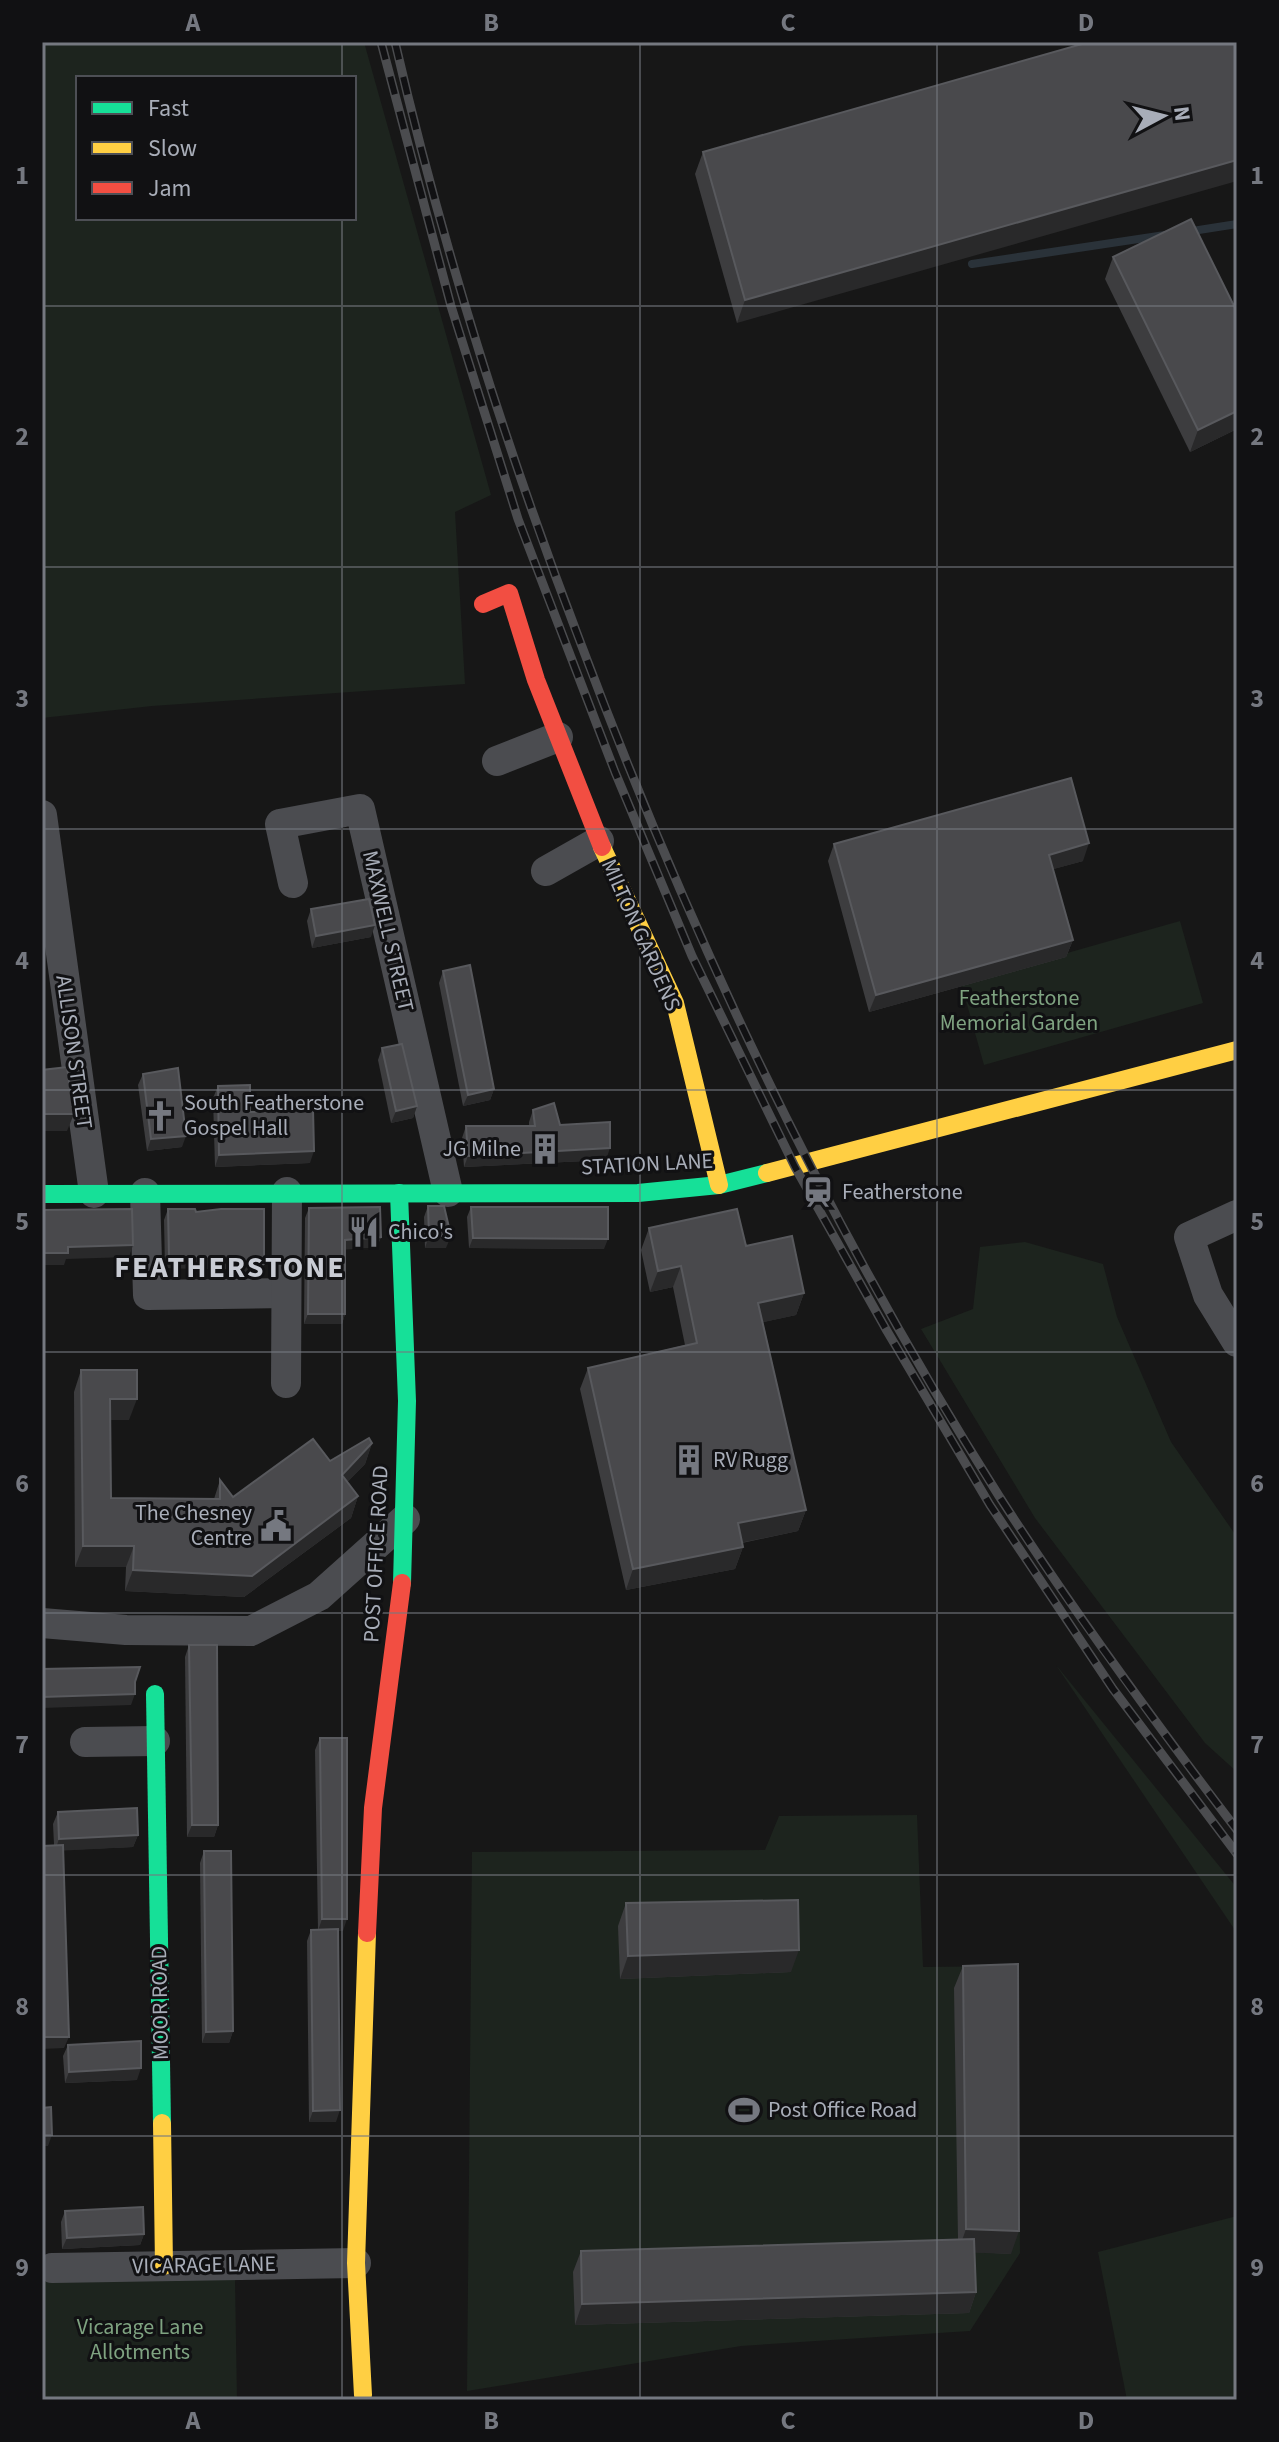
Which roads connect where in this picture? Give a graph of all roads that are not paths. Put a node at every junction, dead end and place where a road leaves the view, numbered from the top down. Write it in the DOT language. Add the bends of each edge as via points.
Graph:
graph roads {
  1 [pos="483,604"];
  2 [pos="558,737"];
  3 [pos="497,761"];
  4 [pos="42,815"];
  5 [pos="599,841"];
  6 [pos="546,871"];
  7 [pos="293,883"];
  8 [pos="51,941"];
  9 [pos="1237,1050"];
  10 [pos="719,1185"];
  11 [pos="287,1192"];
  12 [pos="448,1192"];
  13 [pos="94,1193"];
  14 [pos="145,1193"];
  15 [pos="399,1193"];
  16 [pos="42,1194"];
  17 [pos="1237,1215"];
  18 [pos="286,1293"];
  19 [pos="1237,1342"];
  20 [pos="286,1383"];
  21 [pos="405,1519"];
  22 [pos="42,1623"];
  23 [pos="155,1694"];
  24 [pos="155,1741"];
  25 [pos="85,1742"];
  26 [pos="356,2263"];
  27 [pos="164,2266"];
  28 [pos="52,2268"];
  29 [pos="363,2395"];
  1 -- 2 [label="street, MILTON GARDENS" via="509,593"];
  2 -- 3 [label="street"];
  2 -- 5 [label="street, MILTON GARDENS"];
  4 -- 8 [label="street, ALLISON STREET"];
  5 -- 6 [label="street"];
  5 -- 10 [label="street, MILTON GARDENS" via="675,1003"];
  7 -- 12 [label="street, MAXWELL STREET" via="280,824 360,809"];
  8 -- 13 [label="street, ALLISON STREET"];
  9 -- 10 [label="street, STATION LANE"];
  10 -- 12 [label="street, STATION LANE" via="638,1193"];
  11 -- 14 [label="street, STATION LANE"];
  11 -- 15 [label="street, STATION LANE"];
  11 -- 18 [label="street"];
  12 -- 15 [label="street, STATION LANE"];
  13 -- 14 [label="street, STATION LANE"];
  13 -- 16 [label="street, STATION LANE"];
  14 -- 18 [label="street" via="148,1295"];
  15 -- 21 [label="street, POST OFFICE ROAD" via="407,1401"];
  17 -- 19 [label="street" via="1189,1237 1208,1295"];
  18 -- 20 [label="street"];
  21 -- 22 [label="street" via="319,1596 251,1631"];
  21 -- 26 [label="street, POST OFFICE ROAD" via="401,1596 373,1808"];
  23 -- 24 [label="street, MOOR ROAD"];
  24 -- 25 [label="street"];
  24 -- 27 [label="street, MOOR ROAD"];
  26 -- 27 [label="street, VICARAGE LANE"];
  26 -- 29 [label="street, POST OFFICE ROAD"];
  27 -- 28 [label="street, VICARAGE LANE"];
}
